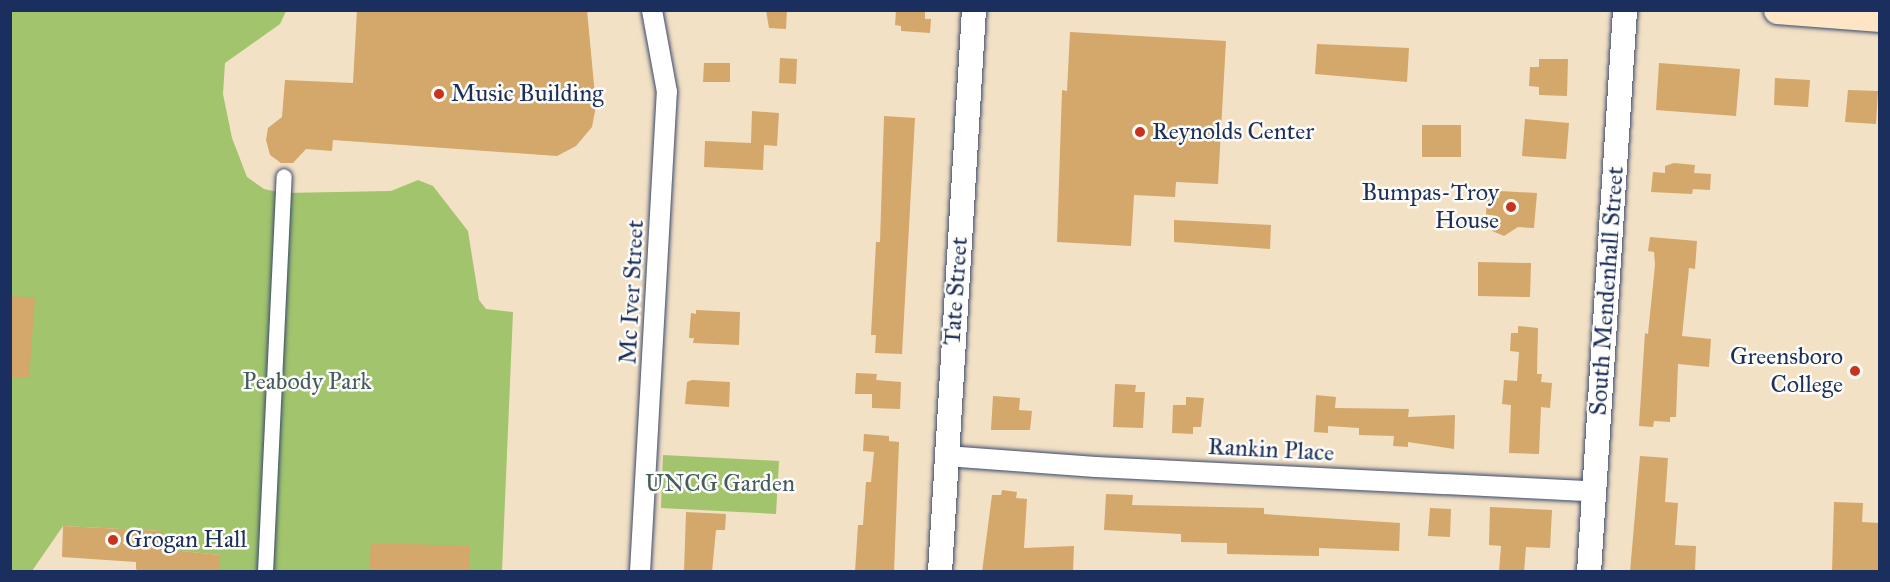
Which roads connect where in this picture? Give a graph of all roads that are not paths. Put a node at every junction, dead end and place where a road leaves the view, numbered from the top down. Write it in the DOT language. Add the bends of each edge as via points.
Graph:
graph roads {
  1 [pos="974,10"];
  2 [pos="1625,10"];
  3 [pos="1777,10"];
  4 [pos="650,13"];
  5 [pos="1880,18"];
  6 [pos="284,176"];
  7 [pos="946,456"];
  8 [pos="1595,491"];
  9 [pos="265,572"];
  10 [pos="640,572"];
  11 [pos="940,572"];
  12 [pos="1589,572"];
  1 -- 7 [label="street, Tate Street"];
  2 -- 8 [label="street, South Mendenhall Street"];
  3 -- 5 [label="main road"];
  4 -- 10 [label="street, Mc Iver Street" via="659,39 667,92"];
  6 -- 9 [label="street"];
  7 -- 8 [label="street, Rankin Place"];
  7 -- 11 [label="street, Tate Street"];
  8 -- 12 [label="street, South Mendenhall Street"];
}
